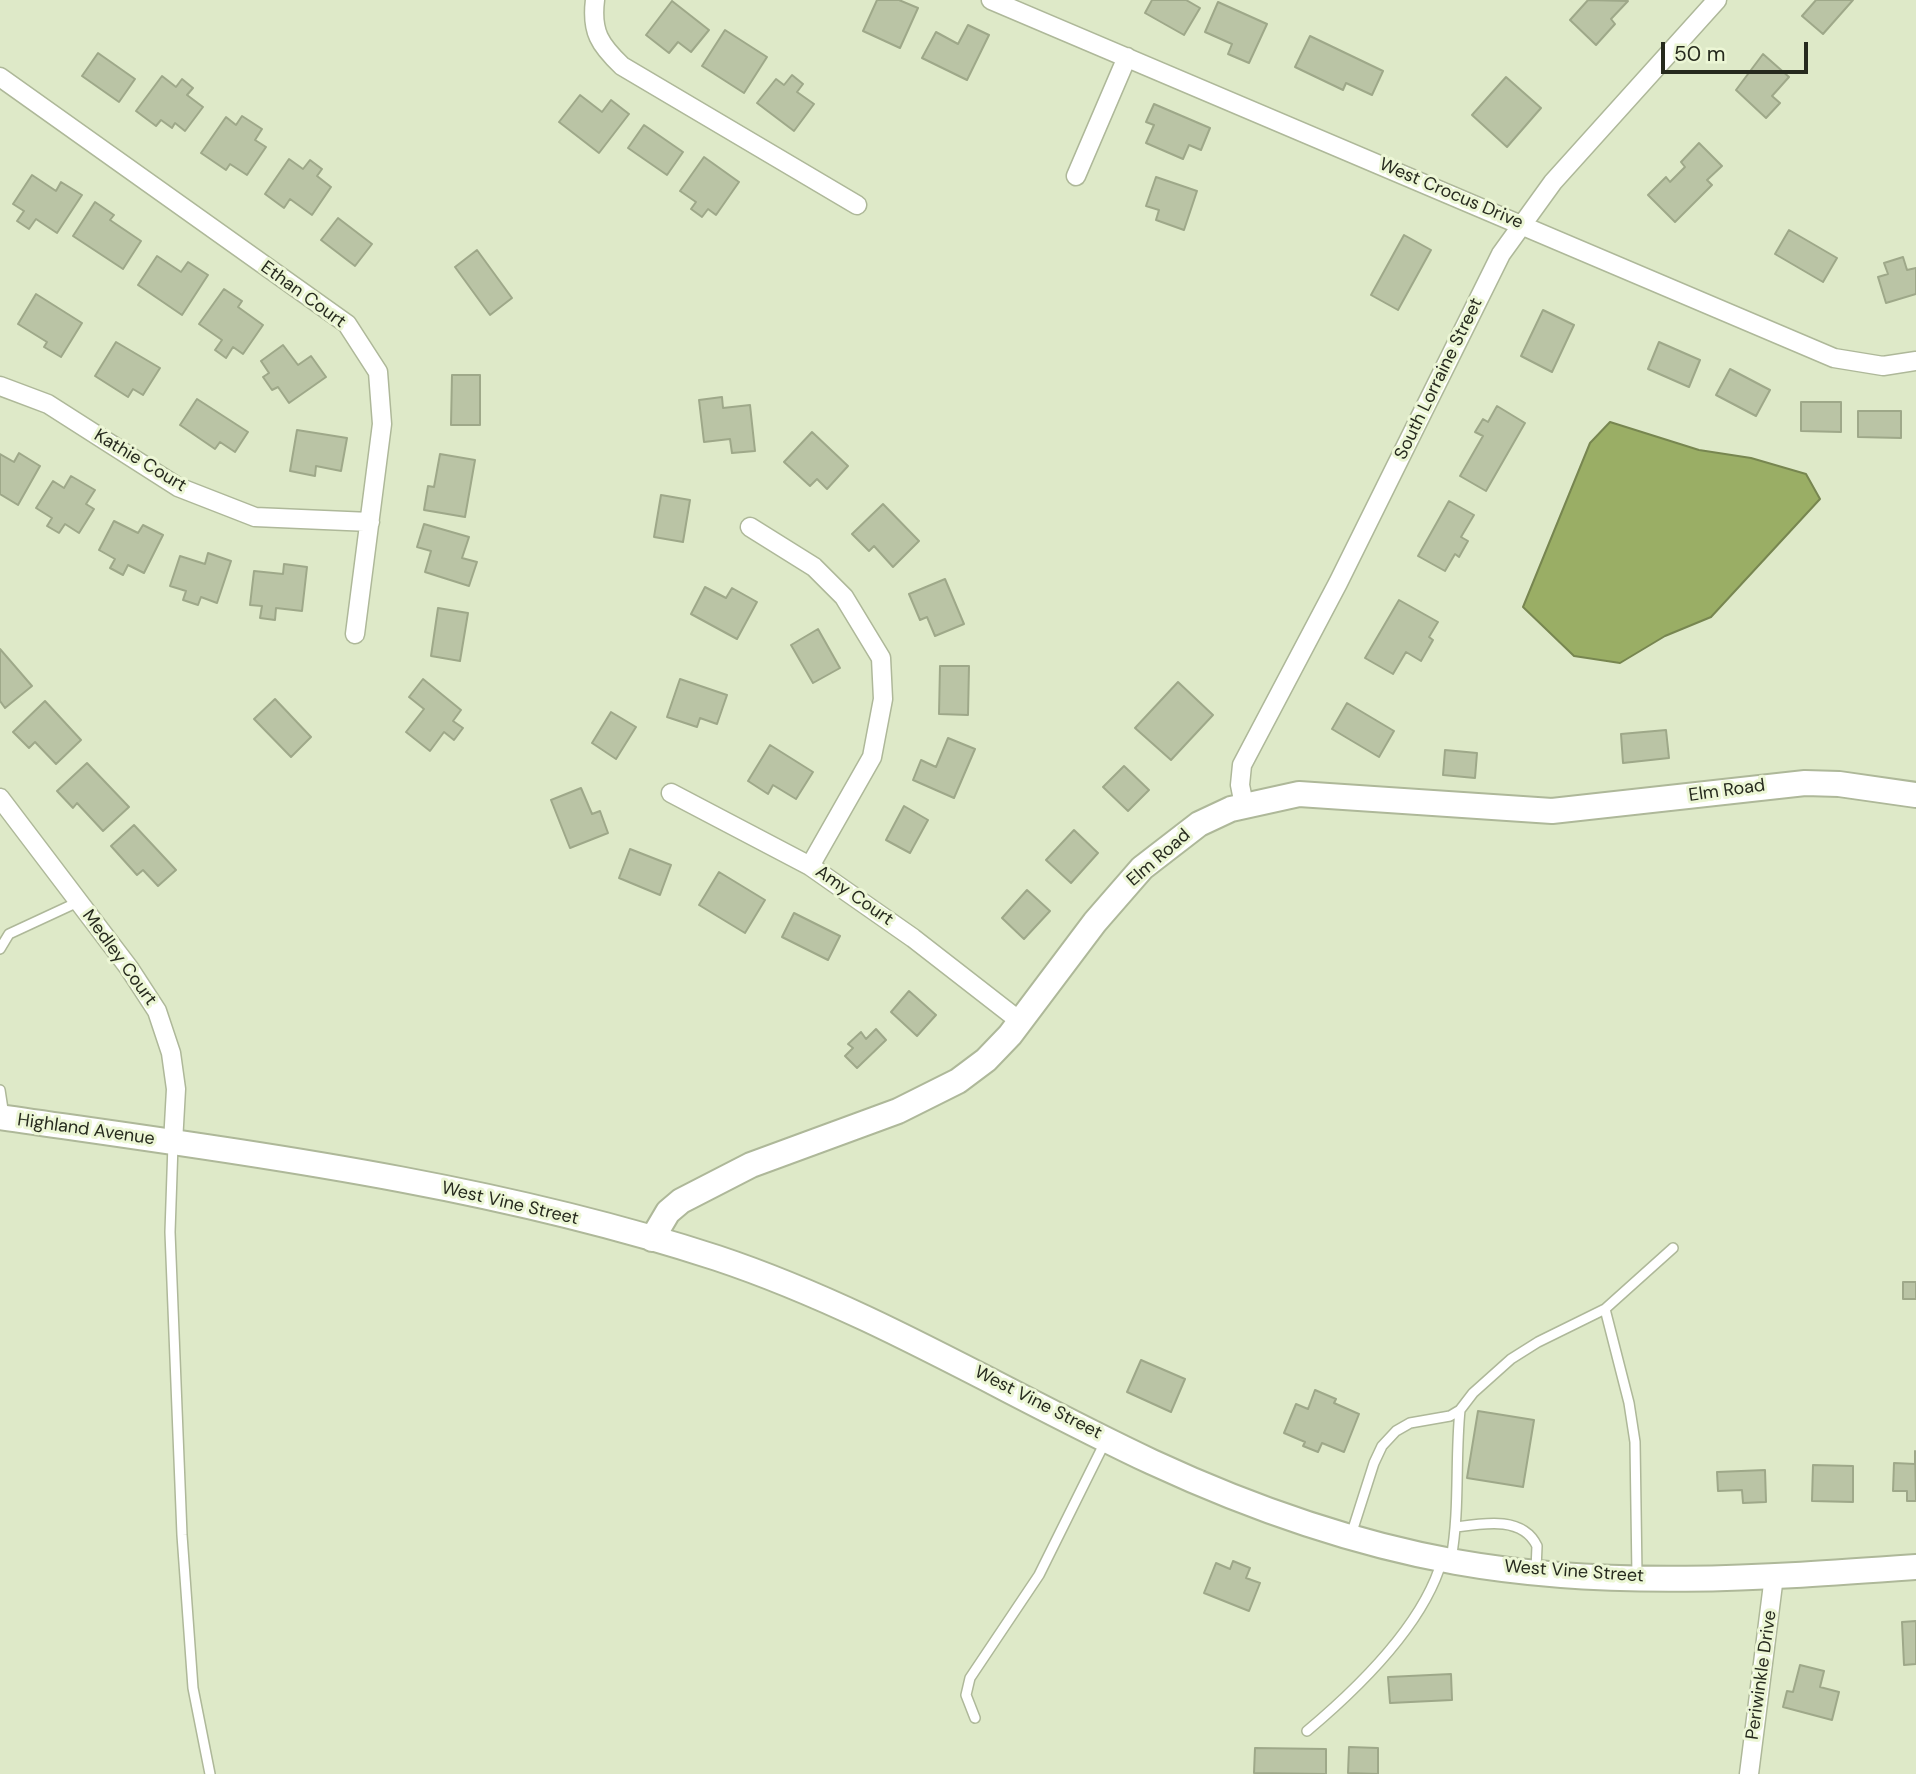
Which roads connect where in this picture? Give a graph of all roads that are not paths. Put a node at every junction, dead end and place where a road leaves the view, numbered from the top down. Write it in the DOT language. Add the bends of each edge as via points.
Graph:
graph roads {
  1 [pos="595,0"];
  2 [pos="991,0"];
  3 [pos="1717,0"];
  4 [pos="1127,57"];
  5 [pos="0,77"];
  6 [pos="1076,176"];
  7 [pos="857,205"];
  8 [pos="1520,224"];
  9 [pos="1916,361"];
  10 [pos="0,386"];
  11 [pos="370,522"];
  12 [pos="750,527"];
  13 [pos="355,634"];
  14 [pos="671,793"];
  15 [pos="1916,795"];
  16 [pos="0,798"];
  17 [pos="1244,805"];
  18 [pos="810,866"];
  19 [pos="78,902"];
  20 [pos="5,934"];
  21 [pos="0,949"];
  22 [pos="1021,1022"];
  23 [pos="0,1090"];
  24 [pos="2,1117"];
  25 [pos="173,1143"];
  26 [pos="652,1239"];
  27 [pos="1673,1248"];
  28 [pos="1605,1309"];
  29 [pos="1460,1410"];
  30 [pos="1107,1438"];
  31 [pos="1457,1527"];
  32 [pos="1350,1537"];
  33 [pos="1447,1560"];
  34 [pos="1916,1567"];
  35 [pos="1536,1571"];
  36 [pos="1773,1576"];
  37 [pos="1637,1577"];
  38 [pos="975,1718"];
  39 [pos="1307,1731"];
  40 [pos="210,1774"];
  41 [pos="1749,1774"];
  1 -- 7 [label="street" via="599,44 622,66"];
  2 -- 4 [label="street, West Crocus Drive"];
  3 -- 8 [label="street, South Lorraine Street"];
  4 -- 6 [label="street"];
  4 -- 8 [label="street, West Crocus Drive"];
  5 -- 11 [label="street, Ethan Court" via="347,324 378,372 382,424"];
  8 -- 9 [label="street, West Crocus Drive" via="1834,358 1882,366"];
  8 -- 17 [label="street, South Lorraine Street" via="1242,765"];
  10 -- 11 [label="street, Kathie Court" via="48,404 178,487 255,517"];
  11 -- 13 [label="street, Ethan Court"];
  12 -- 18 [label="street" via="814,567 837,589 881,658 883,699 872,757"];
  14 -- 18 [label="street, Amy Court"];
  15 -- 17 [label="main road, Elm Road" via="1804,782 1552,811 1299,794"];
  16 -- 19 [label="street, Medley Court"];
  17 -- 22 [label="main road, Elm Road" via="1199,824 1142,868 1095,922"];
  18 -- 22 [label="street, Amy Court" via="913,937"];
  19 -- 20 [label="lane"];
  19 -- 25 [label="street, Medley Court" via="144,990 166,1032 176,1089"];
  20 -- 21 [label="lane"];
  22 -- 26 [label="main road, Elm Road" via="986,1060 958,1081 898,1111 751,1165 681,1201 668,1212"];
  23 -- 24 [label="lane"];
  24 -- 25 [label="main road, Highland Avenue"];
  25 -- 26 [label="main road, West Vine Street" via="496,1198"];
  25 -- 40 [label="lane" via="170,1232 182,1535 192,1688"];
  26 -- 30 [label="main road, West Vine Street" via="808,1294 974,1370"];
  27 -- 28 [label="lane"];
  28 -- 29 [label="lane" via="1511,1359"];
  28 -- 37 [label="lane" via="1635,1442"];
  29 -- 31 [label="lane"];
  29 -- 32 [label="lane" via="1410,1423 1382,1446"];
  30 -- 32 [label="main road, West Vine Street" via="1221,1491"];
  30 -- 38 [label="lane" via="1039,1575 970,1678 966,1695"];
  31 -- 33 [label="lane"];
  31 -- 35 [label="lane" via="1507,1524 1525,1530 1537,1546"];
  32 -- 33 [label="main road, West Vine Street"];
  33 -- 35 [label="main road, West Vine Street"];
  33 -- 39 [label="lane" via="1435,1586 1395,1642"];
  34 -- 36 [label="main road, West Vine Street"];
  35 -- 37 [label="main road, West Vine Street"];
  36 -- 37 [label="main road, West Vine Street"];
  36 -- 41 [label="street, Periwinkle Drive"];
}
